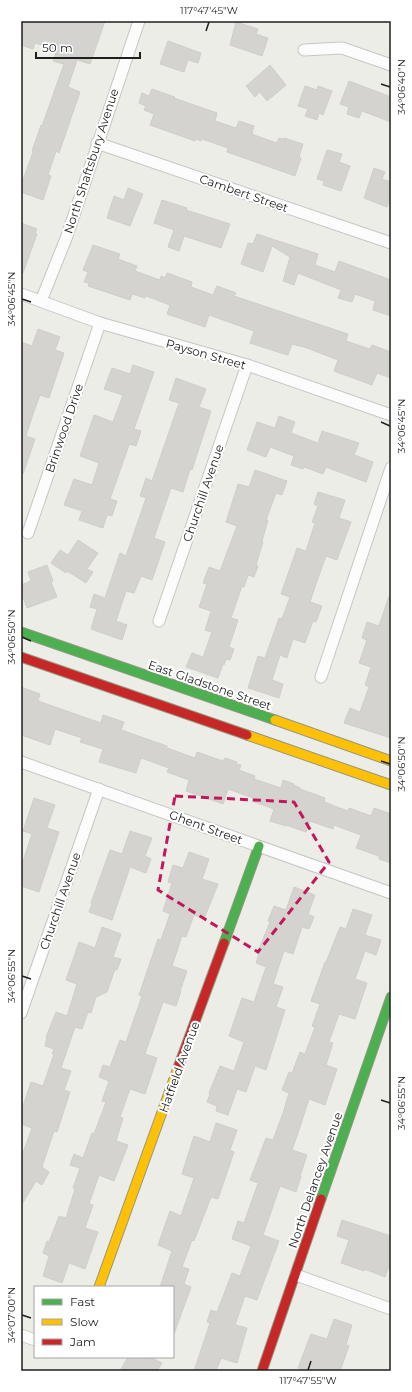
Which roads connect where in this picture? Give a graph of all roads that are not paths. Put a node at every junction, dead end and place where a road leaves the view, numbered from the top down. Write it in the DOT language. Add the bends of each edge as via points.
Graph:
graph roads {
  1 [pos="138,21"];
  2 [pos="304,50"];
  3 [pos="391,65"];
  4 [pos="97,143"];
  5 [pos="391,243"];
  6 [pos="21,294"];
  7 [pos="41,301"];
  8 [pos="100,323"];
  9 [pos="247,366"];
  10 [pos="391,415"];
  11 [pos="391,468"];
  12 [pos="28,533"];
  13 [pos="159,621"];
  14 [pos="21,632"];
  15 [pos="21,657"];
  16 [pos="320,677"];
  17 [pos="391,761"];
  18 [pos="21,762"];
  19 [pos="391,785"];
  20 [pos="99,789"];
  21 [pos="259,846"];
  22 [pos="391,893"];
  23 [pos="391,997"];
  24 [pos="21,1013"];
  25 [pos="296,1275"];
  26 [pos="99,1286"];
  27 [pos="391,1309"];
  28 [pos="21,1335"];
  29 [pos="34,1340"];
  30 [pos="262,1371"];
  1 -- 4 [label="street, North Shaftsbury Avenue"];
  2 -- 3 [label="street" via="342,48"];
  4 -- 5 [label="street, Cambert Street"];
  4 -- 7 [label="street, North Shaftsbury Avenue" via="67,236"];
  6 -- 7 [label="street, Payson Street"];
  7 -- 8 [label="street, Payson Street"];
  8 -- 9 [label="street, Payson Street"];
  8 -- 12 [label="street, Brinwood Drive"];
  9 -- 10 [label="street, Payson Street"];
  9 -- 13 [label="street, Churchill Avenue"];
  11 -- 16 [label="street"];
  14 -- 17 [label="street, East Gladstone Street"];
  15 -- 19 [label="street"];
  18 -- 20 [label="street, Ghent Street"];
  20 -- 21 [label="street, Ghent Street"];
  20 -- 24 [label="street, Churchill Avenue"];
  21 -- 22 [label="street, Ghent Street"];
  21 -- 26 [label="street, Hatfield Avenue"];
  23 -- 25 [label="street, North Delancey Avenue"];
  25 -- 27 [label="street"];
  25 -- 30 [label="street, North Delancey Avenue"];
  28 -- 29 [label="street"];
}
